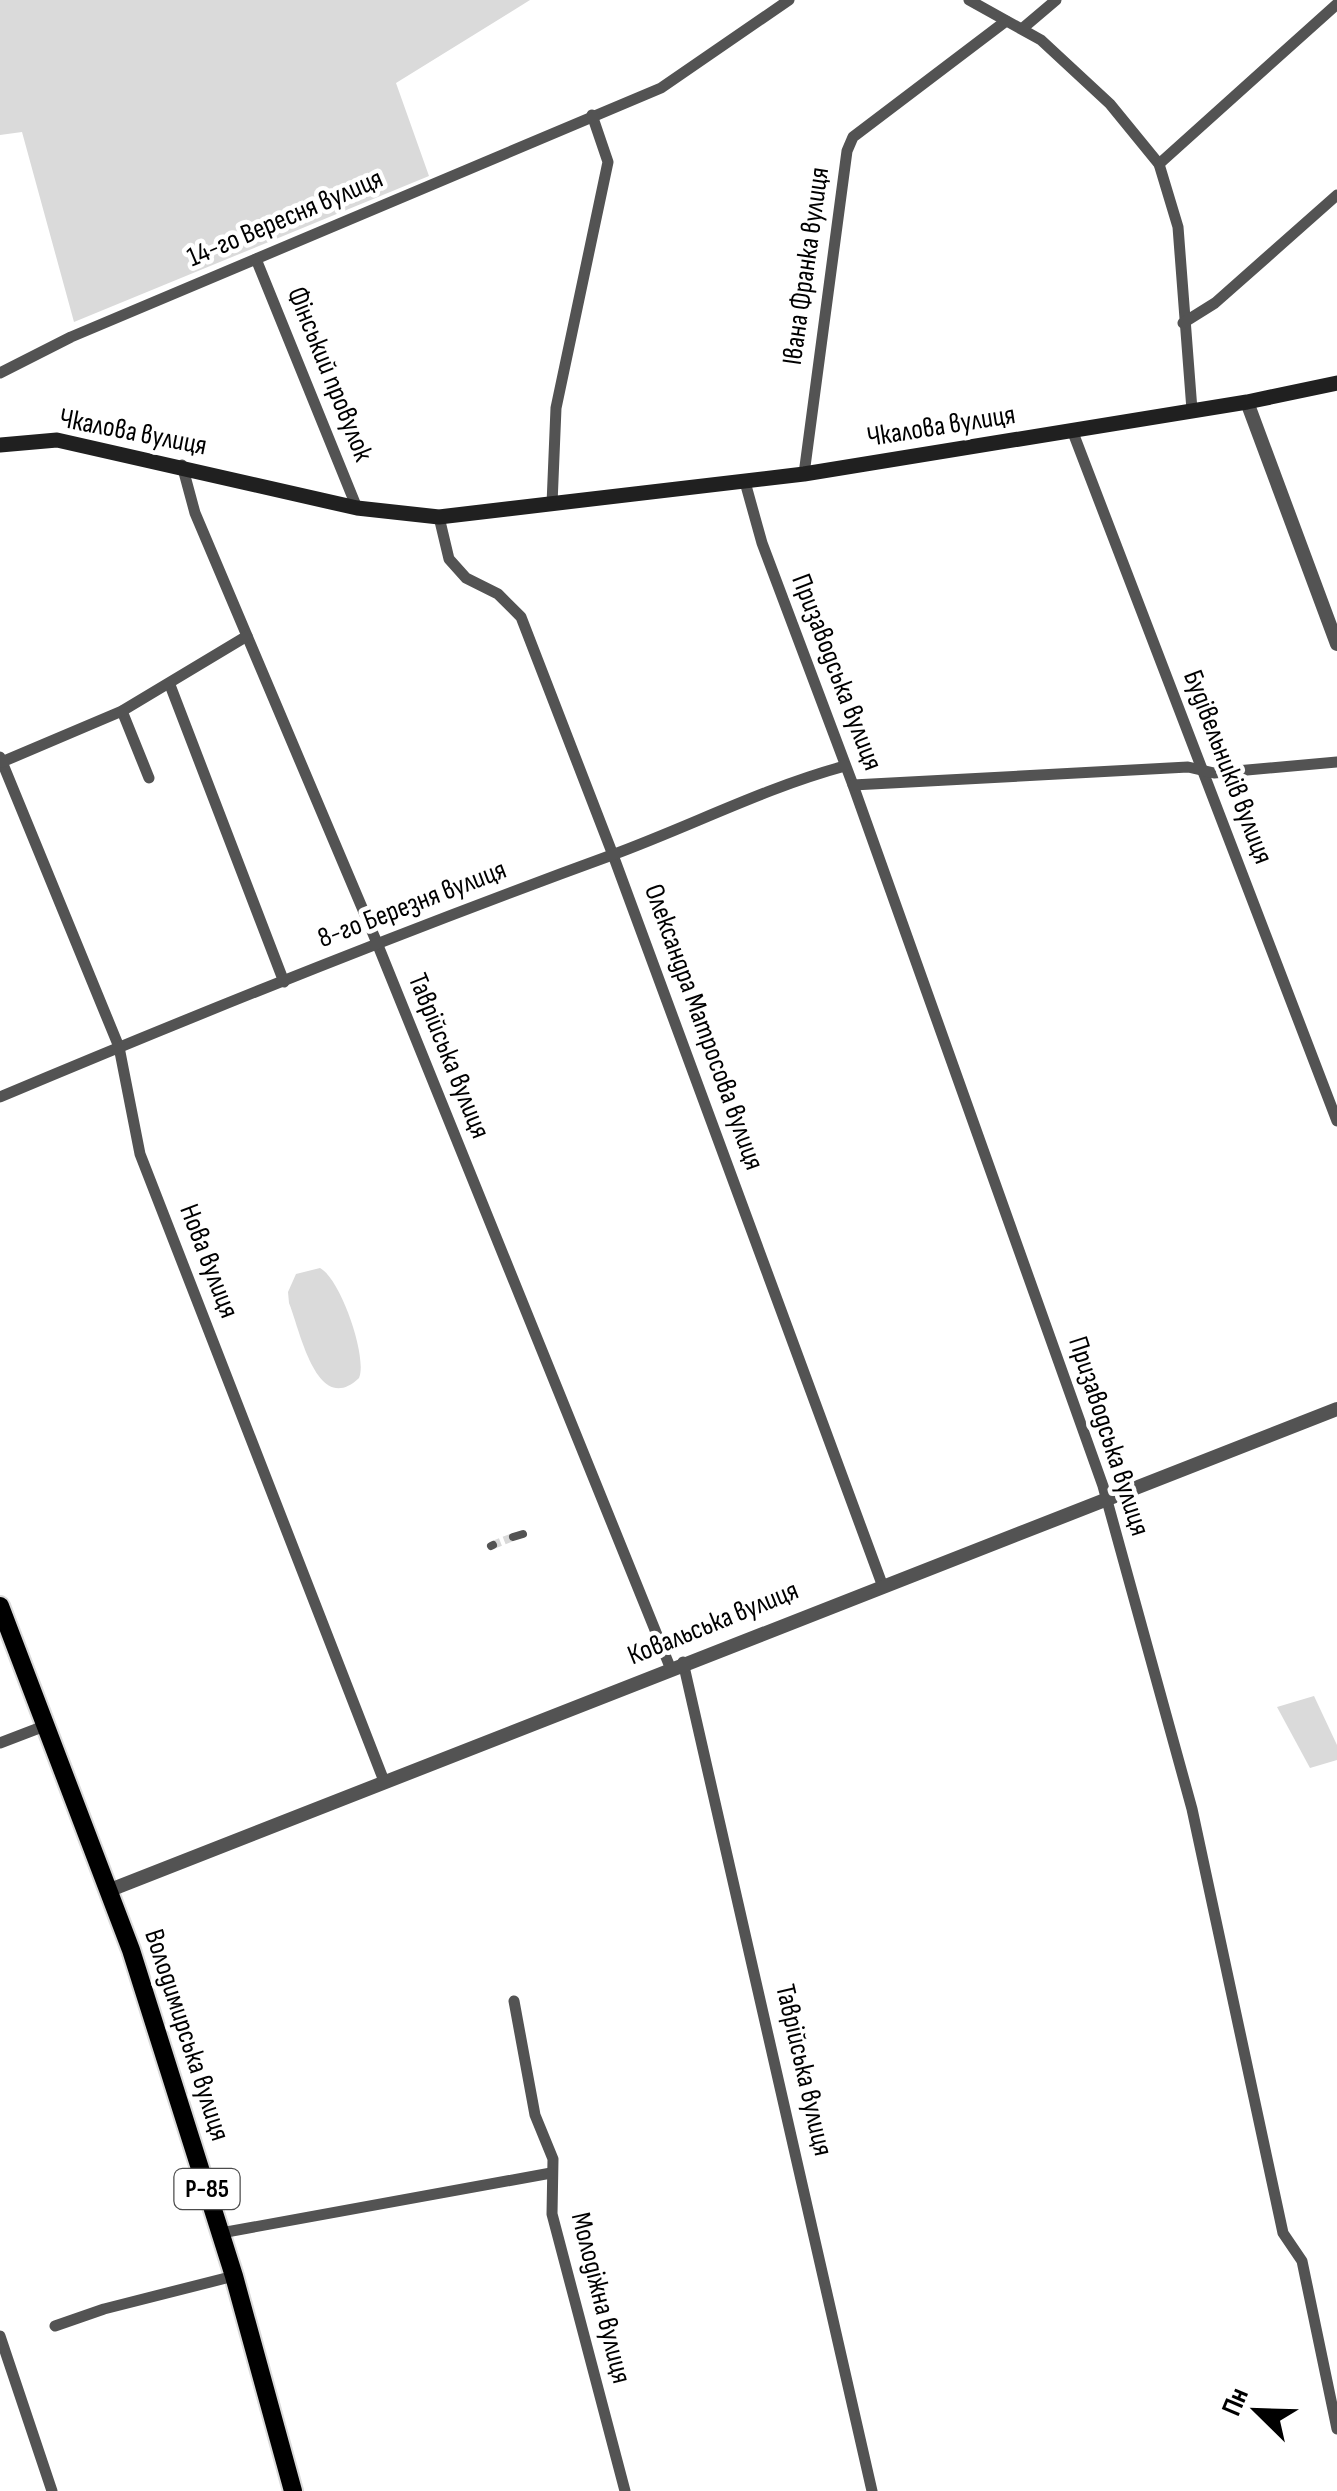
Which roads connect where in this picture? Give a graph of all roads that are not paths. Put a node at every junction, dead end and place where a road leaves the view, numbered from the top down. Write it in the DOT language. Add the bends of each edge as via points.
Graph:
graph roads {
  1 [pos="790,0"];
  2 [pos="969,0"];
  3 [pos="1056,0"];
  4 [pos="1337,4"];
  5 [pos="1006,20"];
  6 [pos="1022,28"];
  7 [pos="592,116"];
  8 [pos="1159,164"];
  9 [pos="1337,195"];
  10 [pos="256,259"];
  11 [pos="1183,323"];
  12 [pos="0,373"];
  13 [pos="1337,384"];
  14 [pos="1248,402"];
  15 [pos="1192,410"];
  16 [pos="1072,430"];
  17 [pos="0,445"];
  18 [pos="182,465"];
  19 [pos="804,474"];
  20 [pos="745,482"];
  21 [pos="552,504"];
  22 [pos="357,508"];
  23 [pos="440,517"];
  24 [pos="248,636"];
  25 [pos="1337,644"];
  26 [pos="170,685"];
  27 [pos="122,711"];
  28 [pos="1,759"];
  29 [pos="1337,762"];
  30 [pos="845,766"];
  31 [pos="1202,772"];
  32 [pos="148,778"];
  33 [pos="854,784"];
  34 [pos="613,854"];
  35 [pos="376,943"];
  36 [pos="284,982"];
  37 [pos="119,1047"];
  38 [pos="0,1097"];
  39 [pos="1337,1121"];
  40 [pos="1337,1409"];
  41 [pos="1106,1498"];
  42 [pos="882,1584"];
  43 [pos="0,1606"];
  44 [pos="677,1664"];
  45 [pos="47,1725"];
  46 [pos="0,1743"];
  47 [pos="384,1781"];
  48 [pos="110,1890"];
  49 [pos="514,2001"];
  50 [pos="551,2174"];
  51 [pos="221,2234"];
  52 [pos="234,2276"];
  53 [pos="55,2326"];
  54 [pos="0,2336"];
  55 [pos="1337,2430"];
  56 [pos="52,2491"];
  57 [pos="292,2491"];
  58 [pos="624,2491"];
  59 [pos="872,2491"];
  1 -- 7 [label="street, 14-го Вересня вулиця" via="661,88"];
  2 -- 5 [label="street"];
  3 -- 6 [label="street"];
  4 -- 8 [label="street"];
  5 -- 6 [label="street"];
  5 -- 19 [label="street, Івана Франка вулиця" via="853,136"];
  6 -- 8 [label="street" via="1110,104"];
  7 -- 10 [label="street, 14-го Вересня вулиця"];
  7 -- 21 [label="street" via="608,162 556,408"];
  8 -- 11 [label="street" via="1178,228"];
  9 -- 11 [label="street" via="1215,303"];
  10 -- 12 [label="street, 14-го Вересня вулиця"];
  10 -- 22 [label="street, Фінський провулок"];
  11 -- 15 [label="street"];
  13 -- 14 [label="main road, Чкалова вулиця"];
  14 -- 15 [label="main road, Чкалова вулиця"];
  14 -- 25 [label="street"];
  15 -- 16 [label="main road, Чкалова вулиця"];
  16 -- 19 [label="main road, Чкалова вулиця"];
  16 -- 31 [label="street, Будівельників вулиця"];
  17 -- 18 [label="main road, Чкалова вулиця" via="57,440"];
  18 -- 22 [label="main road, Чкалова вулиця"];
  18 -- 24 [label="street, Таврійська вулиця" via="195,513"];
  19 -- 20 [label="main road, Чкалова вулиця"];
  20 -- 21 [label="main road, Чкалова вулиця"];
  20 -- 30 [label="street, Призаводська вулиця"];
  21 -- 23 [label="main road, Чкалова вулиця"];
  22 -- 23 [label="main road, Чкалова вулиця"];
  23 -- 34 [label="street, Олександра Матросова вулиця" via="449,559 520,617"];
  24 -- 26 [label="street"];
  24 -- 35 [label="street, Таврійська вулиця"];
  26 -- 27 [label="street"];
  26 -- 36 [label="street"];
  27 -- 28 [label="street"];
  27 -- 32 [label="street"];
  28 -- 37 [label="street, Нова вулиця"];
  29 -- 31 [label="street"];
  30 -- 33 [label="street, Призаводська вулиця"];
  30 -- 34 [label="street, 8-го Березня вулиця"];
  31 -- 33 [label="street" via="1188,767"];
  31 -- 39 [label="street, Будівельників вулиця"];
  33 -- 41 [label="street, Призаводська вулиця"];
  34 -- 35 [label="street, 8-го Березня вулиця"];
  34 -- 42 [label="street, Олександра Матросова вулиця"];
  35 -- 36 [label="street, 8-го Березня вулиця"];
  35 -- 44 [label="street, Таврійська вулиця"];
  36 -- 37 [label="street, 8-го Березня вулиця"];
  37 -- 38 [label="street, 8-го Березня вулиця"];
  37 -- 47 [label="street, Нова вулиця" via="140,1154"];
  40 -- 41 [label="street, Ковальська вулиця"];
  41 -- 42 [label="street, Ковальська вулиця"];
  41 -- 55 [label="street, Призаводська вулиця" via="1192,1809 1283,2233 1302,2260"];
  42 -- 44 [label="street, Ковальська вулиця"];
  43 -- 45 [label="main road, Володимирська вулиця / Р-85"];
  44 -- 47 [label="street, Ковальська вулиця"];
  44 -- 59 [label="street, Таврійська вулиця"];
  45 -- 46 [label="street"];
  45 -- 48 [label="main road, Володимирська вулиця / Р-85"];
  47 -- 48 [label="street, Ковальська вулиця"];
  48 -- 51 [label="main road, Володимирська вулиця / Р-85"];
  49 -- 50 [label="street, Молодіжна вулиця" via="535,2115 554,2159"];
  50 -- 51 [label="street"];
  50 -- 58 [label="street, Молодіжна вулиця" via="552,2214"];
  51 -- 52 [label="main road, Володимирська вулиця / Р-85"];
  52 -- 53 [label="street"];
  52 -- 57 [label="main road, Володимирська вулиця / Р-85"];
  54 -- 56 [label="street"];
}
